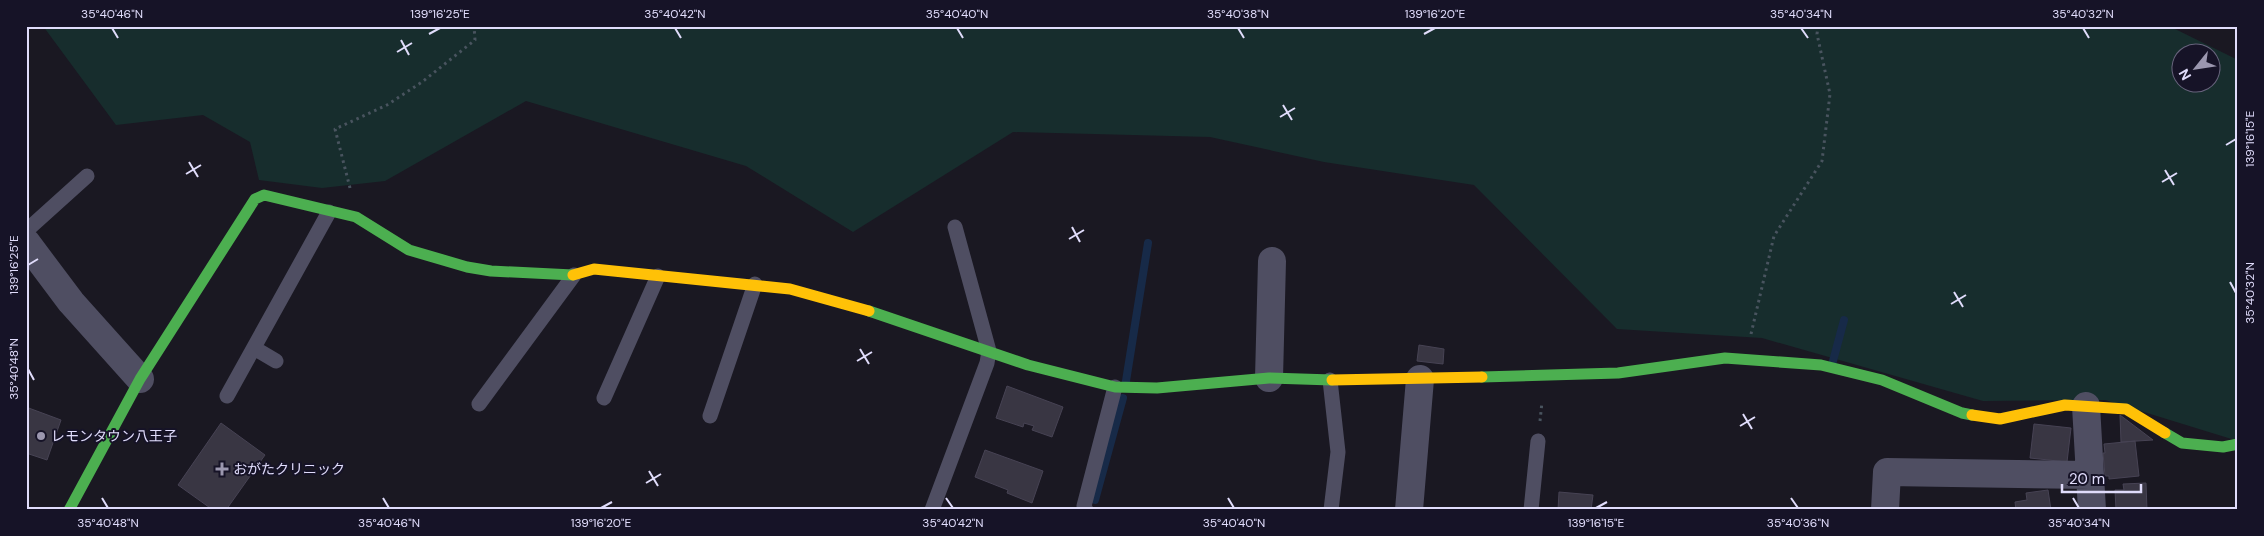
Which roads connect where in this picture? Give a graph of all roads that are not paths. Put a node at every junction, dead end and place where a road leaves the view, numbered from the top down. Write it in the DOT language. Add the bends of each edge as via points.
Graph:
graph roads {
  1 [pos="87,176"];
  2 [pos="329,212"];
  3 [pos="955,227"];
  4 [pos="26,231"];
  5 [pos="26,242"];
  6 [pos="1272,261"];
  7 [pos="574,275"];
  8 [pos="658,276"];
  9 [pos="755,284"];
  10 [pos="254,348"];
  11 [pos="989,351"];
  12 [pos="276,361"];
  13 [pos="140,378"];
  14 [pos="1269,378"];
  15 [pos="1420,379"];
  16 [pos="1330,380"];
  17 [pos="1115,387"];
  18 [pos="227,396"];
  19 [pos="604,398"];
  20 [pos="479,404"];
  21 [pos="2086,406"];
  22 [pos="710,416"];
  23 [pos="1538,441"];
  24 [pos="2238,444"];
  25 [pos="2090,475"];
  26 [pos="69,510"];
  27 [pos="932,510"];
  28 [pos="1086,510"];
  29 [pos="1331,510"];
  30 [pos="1409,510"];
  31 [pos="1531,510"];
  32 [pos="1885,510"];
  33 [pos="2092,510"];
  1 -- 4 [label="lane"];
  2 -- 7 [label="street" via="356,217 409,250 467,266 491,271"];
  2 -- 10 [label="lane"];
  2 -- 13 [label="street" via="264,195 255,199"];
  3 -- 11 [label="lane"];
  5 -- 13 [label="street" via="71,302"];
  6 -- 14 [label="street"];
  7 -- 8 [label="street" via="594,269"];
  7 -- 20 [label="lane"];
  8 -- 9 [label="street"];
  8 -- 19 [label="lane"];
  9 -- 11 [label="street" via="845,302"];
  9 -- 22 [label="lane"];
  10 -- 12 [label="lane"];
  10 -- 18 [label="lane"];
  11 -- 17 [label="street" via="1028,365"];
  11 -- 27 [label="lane" via="987,364"];
  13 -- 26 [label="street"];
  14 -- 16 [label="street"];
  14 -- 17 [label="street" via="1157,388"];
  15 -- 16 [label="street"];
  15 -- 21 [label="street" via="1618,373 1725,358 1821,365 1882,380 1962,413 2000,418 2065,405"];
  15 -- 30 [label="street"];
  16 -- 29 [label="lane" via="1338,452"];
  17 -- 28 [label="lane" via="1084,506"];
  21 -- 24 [label="street" via="2126,409 2182,443 2223,447"];
  21 -- 25 [label="street"];
  23 -- 31 [label="lane"];
  25 -- 32 [label="street" via="1887,472"];
  25 -- 33 [label="street"];
}
